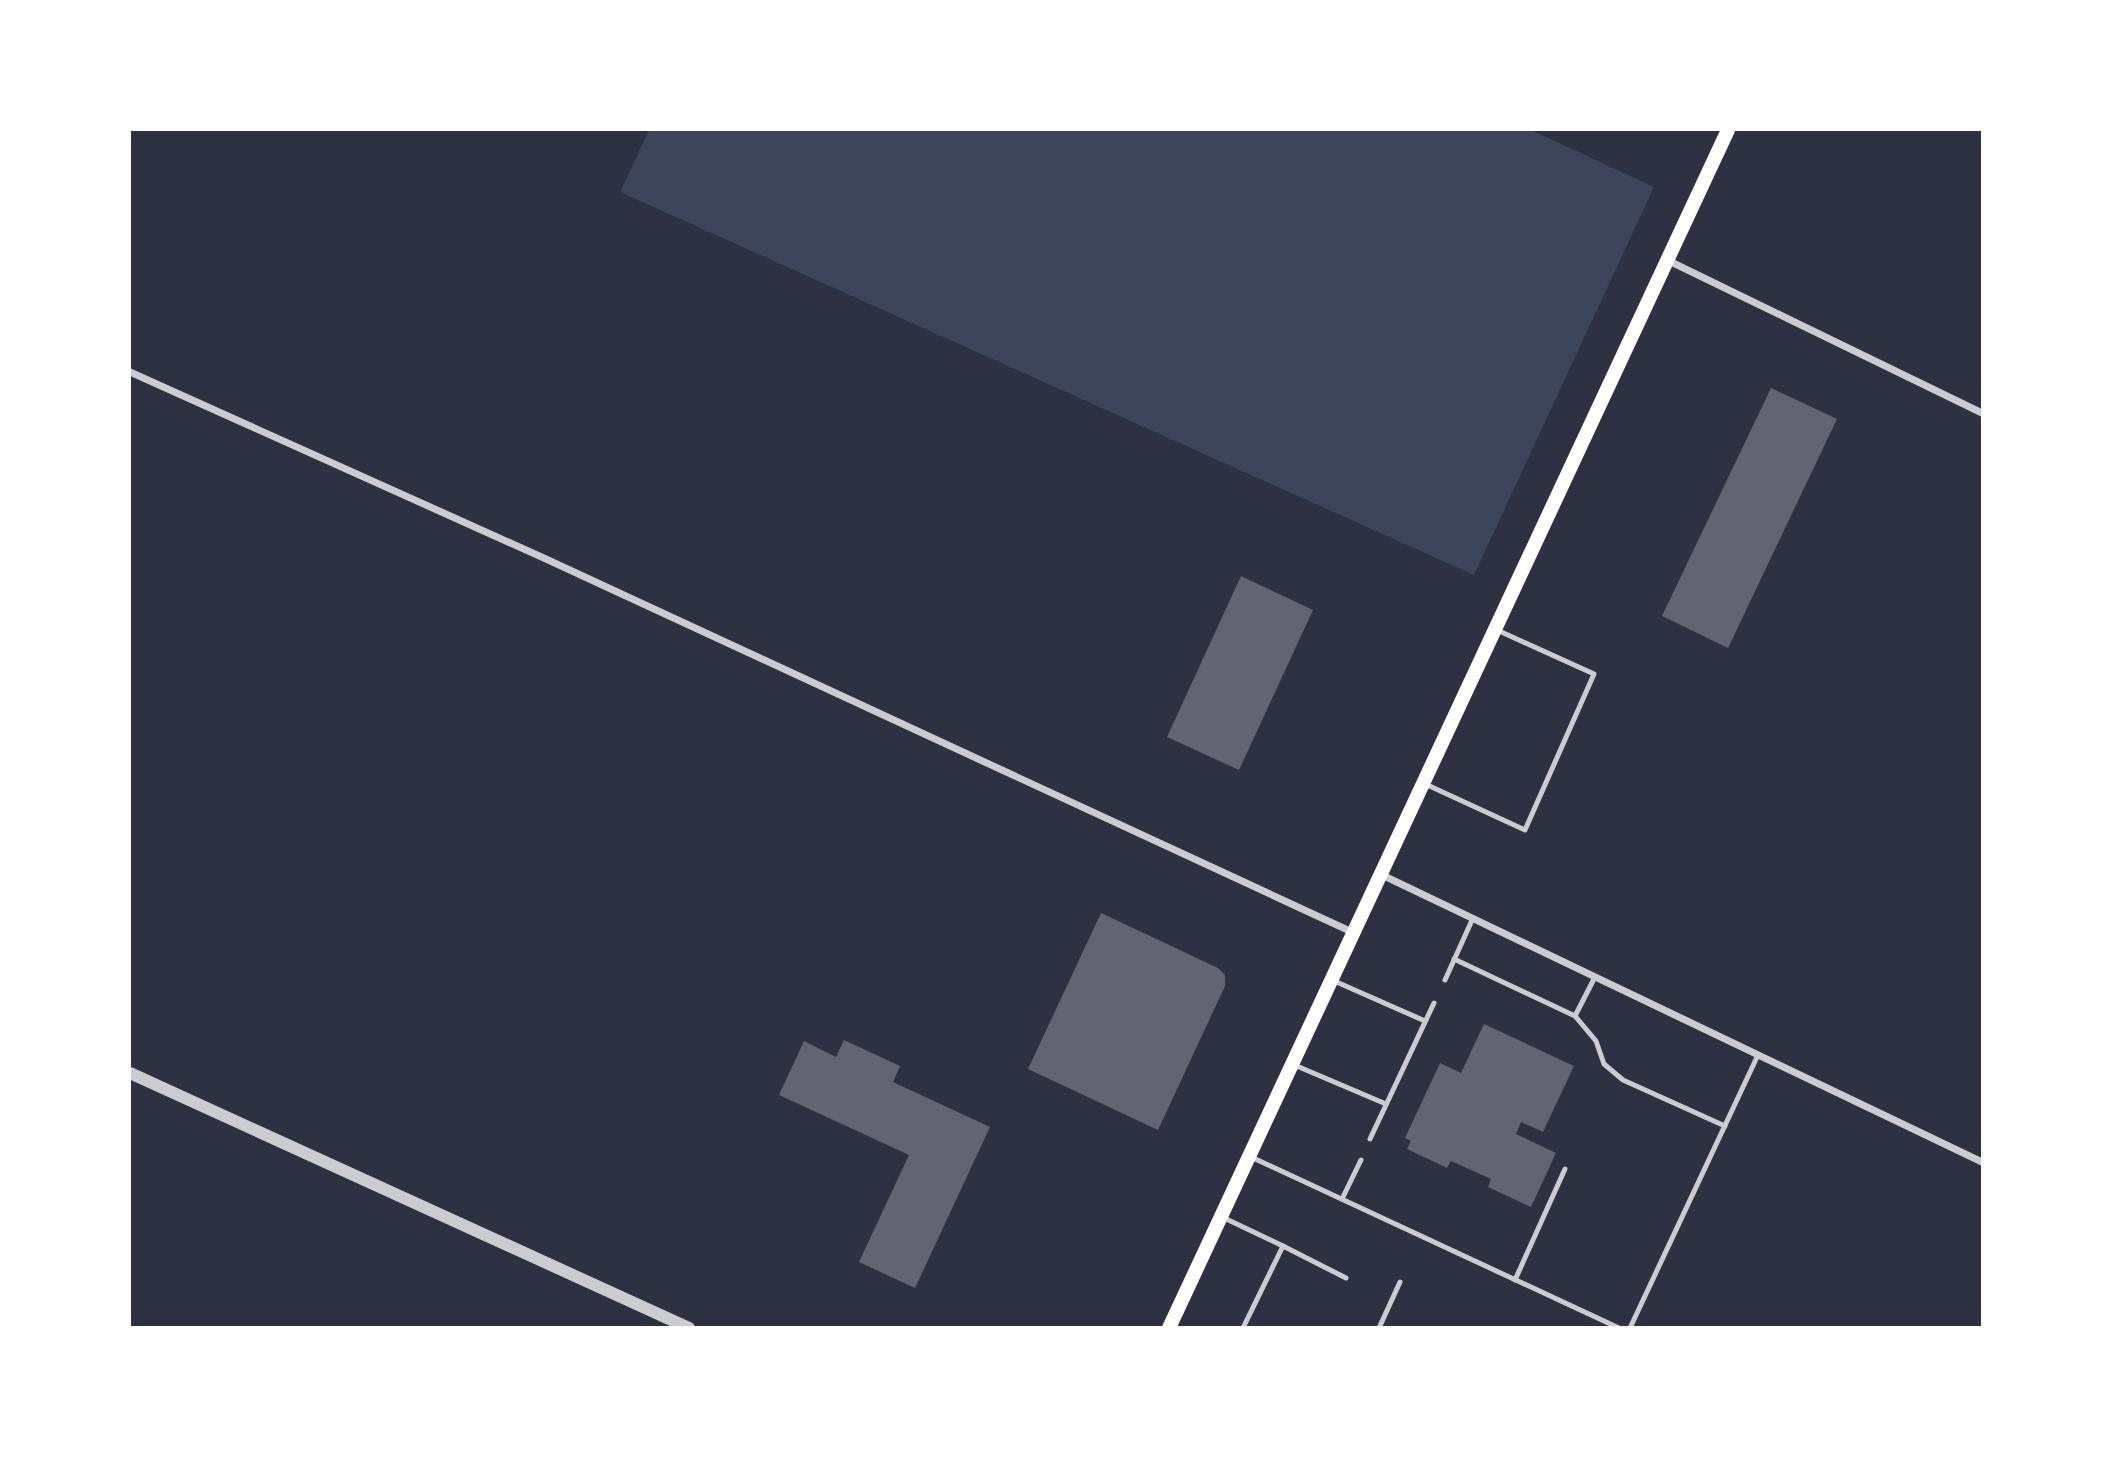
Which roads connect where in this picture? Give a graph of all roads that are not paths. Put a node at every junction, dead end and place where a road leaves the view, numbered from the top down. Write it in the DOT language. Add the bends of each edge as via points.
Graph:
graph roads {
  1 [pos="1728,130"];
  2 [pos="1667,260"];
  3 [pos="130,372"];
  4 [pos="1983,413"];
  5 [pos="1494,629"];
  6 [pos="1422,782"];
  7 [pos="1379,874"];
  8 [pos="1473,918"];
  9 [pos="1352,932"];
  10 [pos="1454,959"];
  11 [pos="1595,977"];
  12 [pos="1330,979"];
  13 [pos="1445,980"];
  14 [pos="1434,1003"];
  15 [pos="1575,1016"];
  16 [pos="1425,1021"];
  17 [pos="1758,1055"];
  18 [pos="1291,1064"];
  19 [pos="130,1073"];
  20 [pos="1386,1104"];
  21 [pos="1725,1126"];
  22 [pos="1370,1139"];
  23 [pos="1248,1156"];
  24 [pos="1361,1160"];
  25 [pos="1983,1162"];
  26 [pos="1565,1169"];
  27 [pos="1342,1199"];
  28 [pos="1221,1216"];
  29 [pos="1283,1246"];
  30 [pos="1346,1278"];
  31 [pos="1515,1280"];
  32 [pos="1400,1282"];
  33 [pos="689,1328"];
  34 [pos="1169,1328"];
  35 [pos="1243,1328"];
  36 [pos="1379,1328"];
  37 [pos="1619,1328"];
  38 [pos="1630,1328"];
  1 -- 2 [label="main road"];
  2 -- 4 [label="street"];
  2 -- 5 [label="main road"];
  3 -- 9 [label="street"];
  5 -- 6 [label="main road"];
  5 -- 6 [label="lane" via="1594,674 1525,830"];
  6 -- 7 [label="main road"];
  7 -- 8 [label="street"];
  7 -- 9 [label="main road"];
  8 -- 10 [label="lane"];
  8 -- 11 [label="street"];
  9 -- 12 [label="main road"];
  10 -- 13 [label="lane"];
  10 -- 15 [label="lane"];
  11 -- 15 [label="lane"];
  11 -- 17 [label="street"];
  12 -- 16 [label="lane"];
  12 -- 18 [label="main road"];
  14 -- 16 [label="lane"];
  15 -- 21 [label="lane" via="1597,1041 1604,1064 1623,1080"];
  16 -- 20 [label="lane"];
  17 -- 21 [label="lane"];
  17 -- 25 [label="street"];
  18 -- 20 [label="lane"];
  18 -- 23 [label="main road"];
  19 -- 33 [label="street"];
  20 -- 22 [label="lane"];
  21 -- 38 [label="lane"];
  23 -- 27 [label="lane"];
  23 -- 28 [label="main road"];
  24 -- 27 [label="lane"];
  26 -- 31 [label="lane"];
  27 -- 31 [label="lane"];
  28 -- 29 [label="lane"];
  28 -- 34 [label="main road"];
  29 -- 30 [label="lane"];
  29 -- 35 [label="lane"];
  31 -- 37 [label="lane"];
  32 -- 36 [label="lane"];
}
